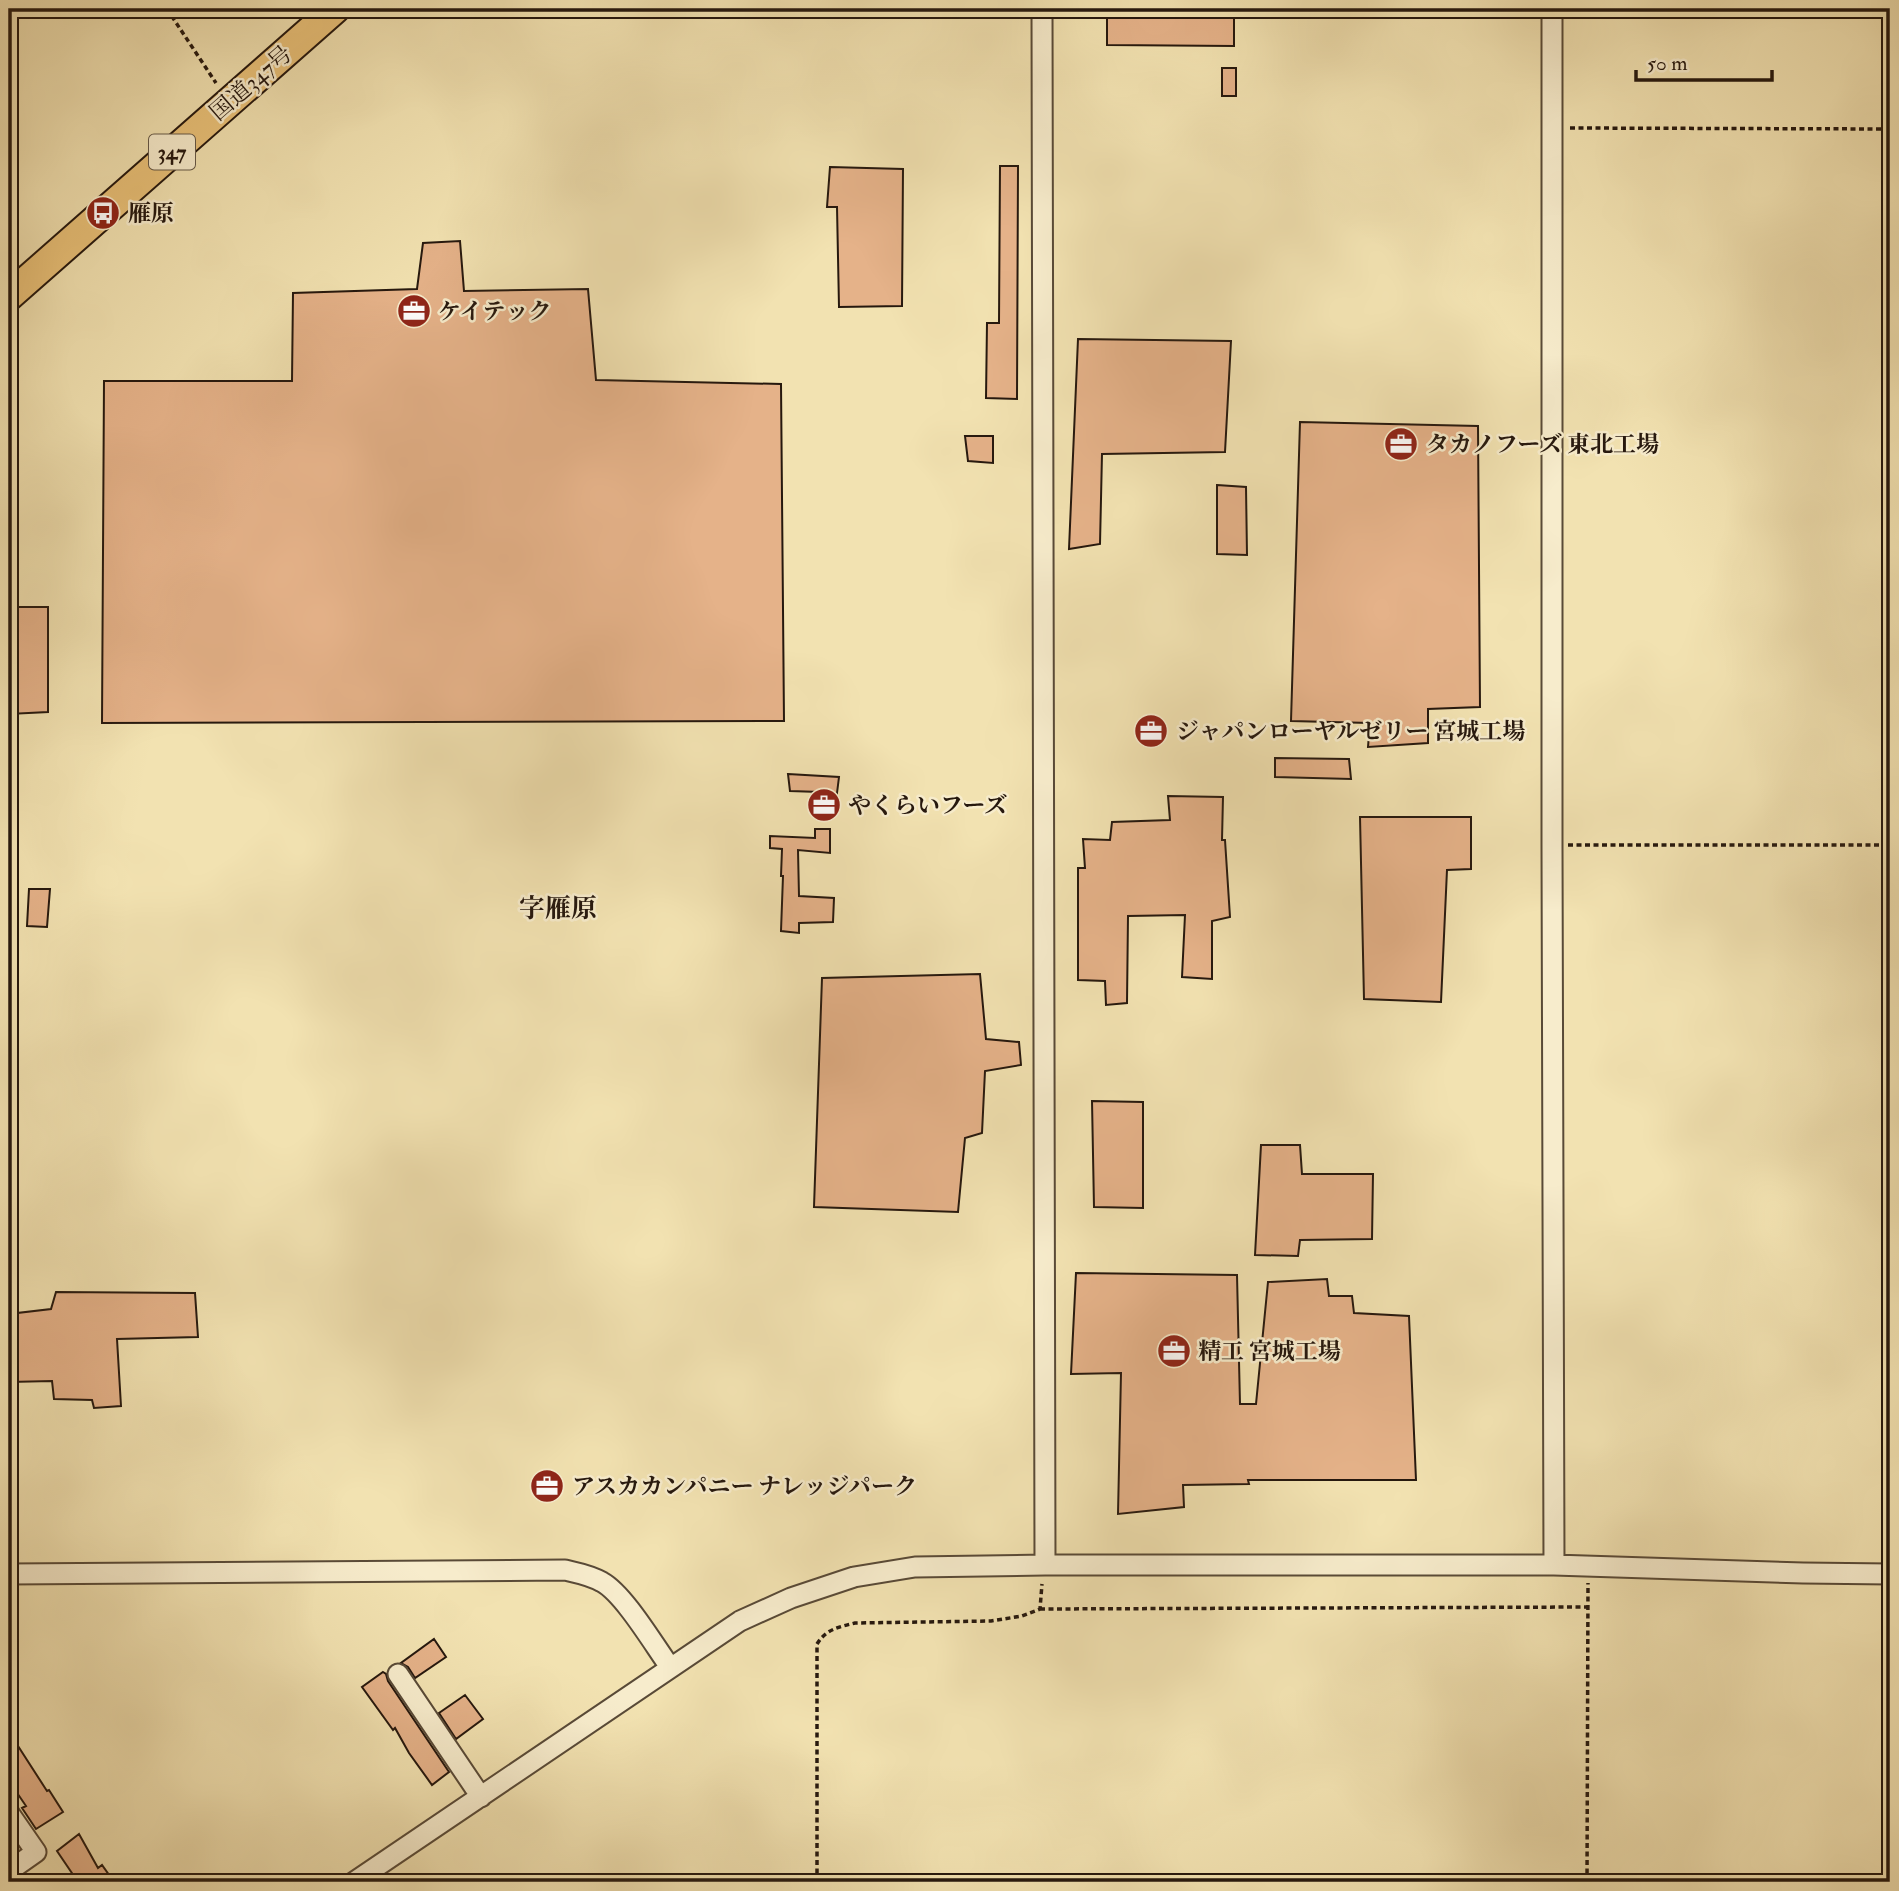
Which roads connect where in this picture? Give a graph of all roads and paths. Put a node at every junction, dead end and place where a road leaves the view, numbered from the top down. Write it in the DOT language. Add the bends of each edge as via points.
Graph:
graph roads {
  1 [pos="167,9"];
  2 [pos="335,9"];
  3 [pos="1042,9"];
  4 [pos="1552,9"];
  5 [pos="229,102"];
  6 [pos="1552,128"];
  7 [pos="1890,129"];
  8 [pos="9,296"];
  9 [pos="1552,845"];
  10 [pos="1890,845"];
  11 [pos="1045,1565"];
  12 [pos="1554,1565"];
  13 [pos="9,1574"];
  14 [pos="1890,1574"];
  15 [pos="1588,1584"];
  16 [pos="1041,1589"];
  17 [pos="1588,1607"];
  18 [pos="1040,1609"];
  19 [pos="670,1667"];
  20 [pos="398,1674"];
  21 [pos="481,1797"];
  22 [pos="9,1813"];
  23 [pos="9,1871"];
  24 [pos="354,1882"];
  25 [pos="817,1882"];
  26 [pos="1587,1882"];
  1 -- 5 [label="path"];
  2 -- 5 [label="highway, 国道347号 / 347"];
  3 -- 11 [label="street"];
  4 -- 6 [label="street"];
  5 -- 8 [label="highway, 国道347号 / 347"];
  6 -- 7 [label="path"];
  6 -- 9 [label="street"];
  9 -- 10 [label="path"];
  9 -- 12 [label="street"];
  11 -- 12 [label="street"];
  11 -- 19 [label="street" via="915,1567 854,1577 740,1621"];
  12 -- 14 [label="street"];
  13 -- 19 [label="street" via="565,1570 604,1583 619,1596"];
  15 -- 17 [label="path"];
  16 -- 18 [label="path"];
  17 -- 18 [label="path"];
  17 -- 26 [label="path"];
  18 -- 25 [label="path" via="990,1621 855,1623 823,1634 817,1644"];
  19 -- 21 [label="street"];
  20 -- 21 [label="street"];
  21 -- 24 [label="street"];
  22 -- 23 [label="street" via="36,1852"];
}
